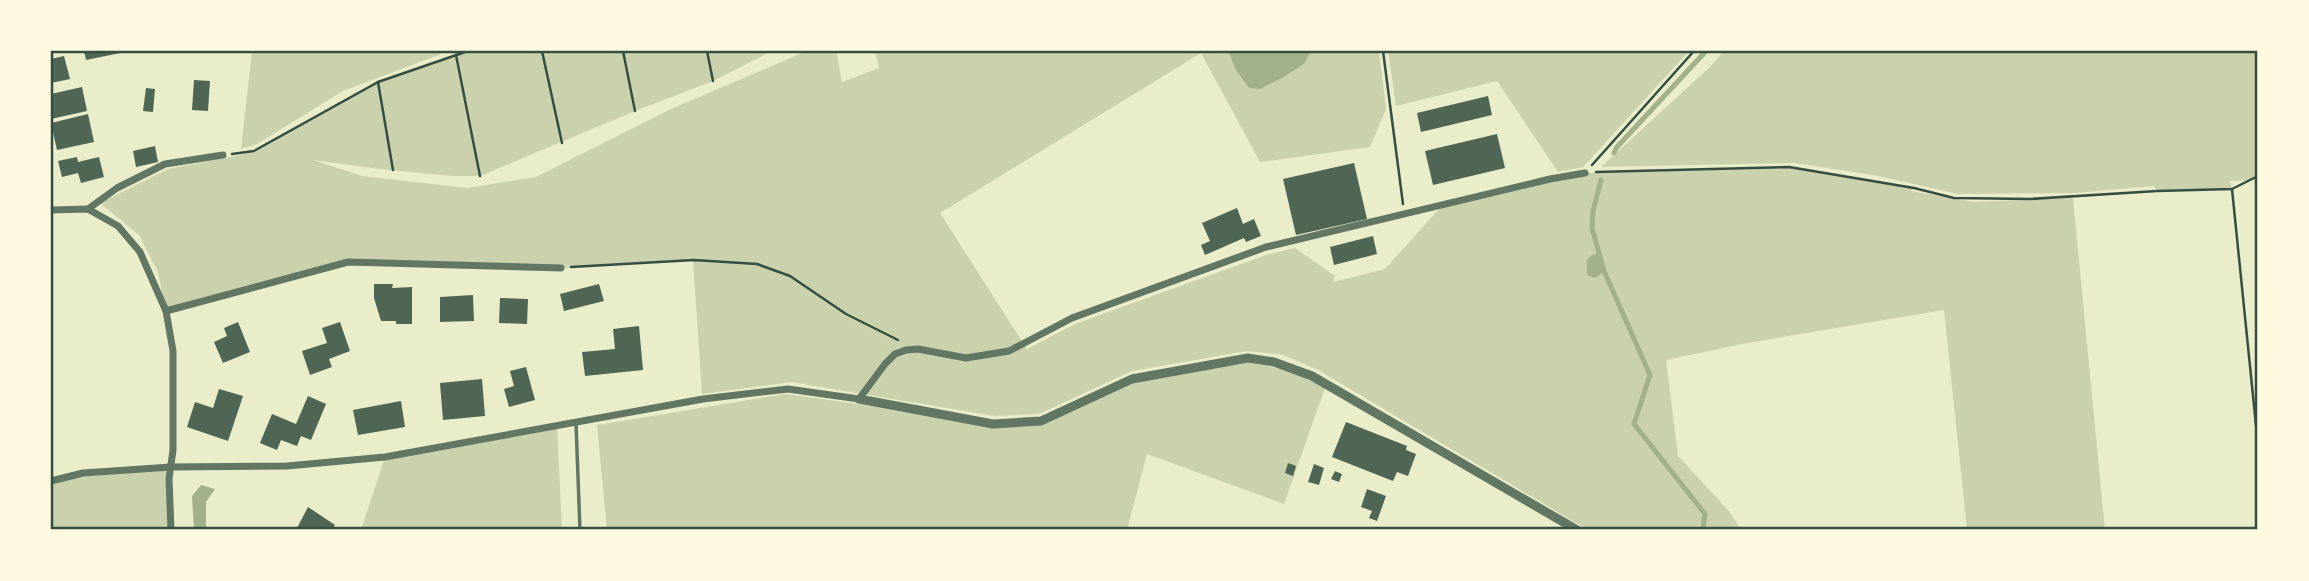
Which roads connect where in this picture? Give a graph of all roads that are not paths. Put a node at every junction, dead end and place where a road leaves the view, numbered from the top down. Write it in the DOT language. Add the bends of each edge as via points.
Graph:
graph roads {
  1 [pos="223,155"];
  2 [pos="1586,173"];
  3 [pos="88,209"];
  4 [pos="51,210"];
  5 [pos="561,268"];
  6 [pos="166,310"];
  7 [pos="859,399"];
  8 [pos="576,424"];
  9 [pos="171,467"];
  10 [pos="51,481"];
  11 [pos="171,530"];
  12 [pos="580,530"];
  13 [pos="1577,530"];
  1 -- 3 [label="street" via="165,164"];
  2 -- 7 [label="street" via="1266,247 1072,318 1009,351 966,358 906,350 885,363"];
  3 -- 4 [label="street"];
  3 -- 6 [label="street" via="118,226 140,252"];
  5 -- 6 [label="street" via="348,262"];
  6 -- 9 [label="street" via="173,351"];
  7 -- 8 [label="street" via="788,389 703,399"];
  7 -- 13 [label="street" via="993,424 1041,421 1132,379 1248,358 1274,362 1312,376"];
  8 -- 9 [label="street" via="385,457 287,466"];
  8 -- 12 [label="lane"];
  9 -- 10 [label="street" via="83,473"];
  9 -- 11 [label="street"];
}
